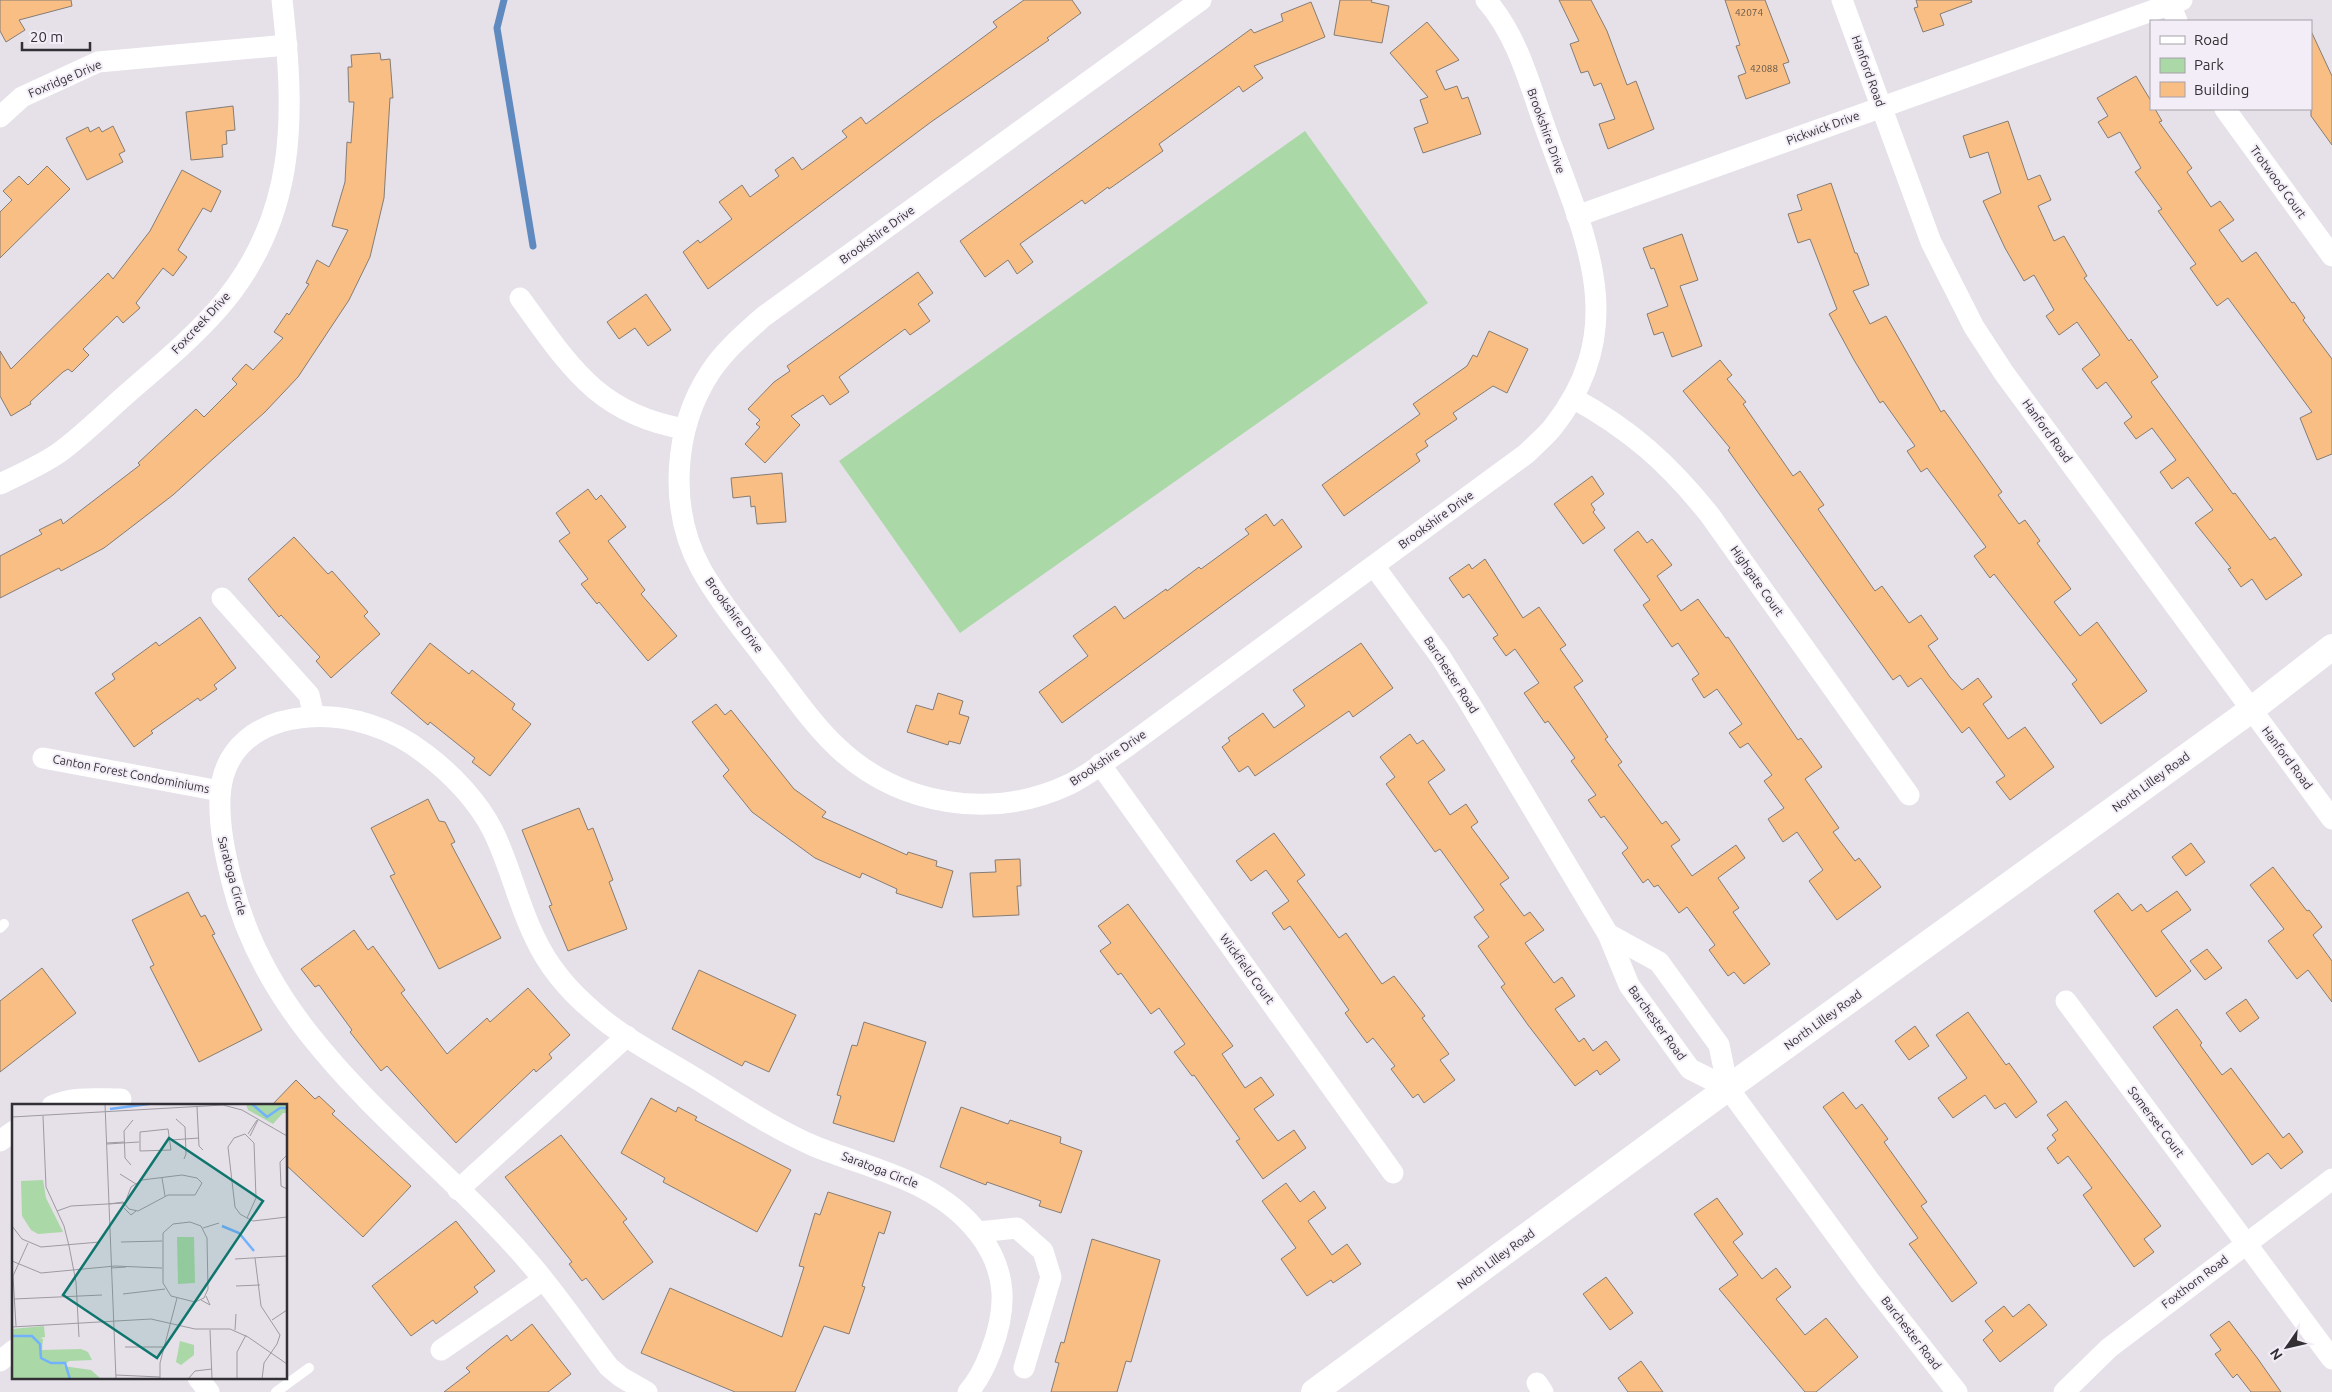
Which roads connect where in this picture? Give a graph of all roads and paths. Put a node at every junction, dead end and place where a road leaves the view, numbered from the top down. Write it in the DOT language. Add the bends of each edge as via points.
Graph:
graph roads {
  1 [pos="282,0"];
  2 [pos="1201,0"];
  3 [pos="1486,0"];
  4 [pos="1842,0"];
  5 [pos="2176,9"];
  6 [pos="287,46"];
  7 [pos="1881,107"];
  8 [pos="2226,110"];
  9 [pos="0,117"];
  10 [pos="1577,216"];
  11 [pos="2332,256"];
  12 [pos="520,298"];
  13 [pos="1574,398"];
  14 [pos="685,430"];
  15 [pos="0,484"];
  16 [pos="1374,566"];
  17 [pos="222,598"];
  18 [pos="2332,647"];
  19 [pos="2251,710"];
  20 [pos="314,716"];
  21 [pos="43,758"];
  22 [pos="1100,764"];
  23 [pos="220,791"];
  24 [pos="1909,795"];
  25 [pos="2332,818"];
  26 [pos="1608,934"];
  27 [pos="2066,1001"];
  28 [pos="627,1036"];
  29 [pos="1728,1088"];
  30 [pos="121,1099"];
  31 [pos="56,1104"];
  32 [pos="12,1132"];
  33 [pos="0,1141"];
  34 [pos="1393,1173"];
  35 [pos="2332,1179"];
  36 [pos="458,1190"];
  37 [pos="978,1232"];
  38 [pos="2246,1243"];
  39 [pos="543,1280"];
  40 [pos="442,1350"];
  41 [pos="2332,1359"];
  42 [pos="309,1368"];
  43 [pos="1024,1368"];
  44 [pos="200,1380"];
  45 [pos="972,1391"];
  46 [pos="209,1392"];
  47 [pos="276,1392"];
  48 [pos="646,1392"];
  49 [pos="1314,1392"];
  50 [pos="1957,1392"];
  51 [pos="2064,1392"];
  1 -- 6 [label="street, Foxcreek Drive"];
  2 -- 14 [label="street, Brookshire Drive" via="763,318 736,341 712,370 694,401"];
  3 -- 10 [label="street, Brookshire Drive" via="1515,44"];
  4 -- 7 [label="street, Hanford Road"];
  5 -- 7 [label="street, Pickwick Drive"];
  6 -- 9 [label="street, Foxridge Drive" via="98,62 22,97"];
  6 -- 15 [label="street, Foxcreek Drive" via="289,148 282,186 259,247 237,283 190,338 59,452"];
  7 -- 10 [label="street, Pickwick Drive"];
  7 -- 19 [label="street, Hanford Road" via="1931,242 1974,327 2004,373"];
  8 -- 11 [label="street, Trotwood Court"];
  10 -- 13 [label="street, Brookshire Drive" via="1593,266 1597,310 1591,353"];
  12 -- 14 [label="street" via="566,362 596,393 638,417"];
  13 -- 16 [label="street, Brookshire Drive" via="1552,428 1526,454"];
  13 -- 24 [label="street, Highgate Court" via="1633,435 1684,483"];
  14 -- 22 [label="street, Brookshire Drive" via="680,461 680,497 687,533 700,568 719,599 816,724 852,761 878,778 912,793 978,805 1015,802 1044,795 1072,784"];
  16 -- 22 [label="street, Brookshire Drive"];
  16 -- 26 [label="street, Barchester Road" via="1440,656"];
  17 -- 20 [label="street" via="309,694"];
  18 -- 19 [label="street, North Lilley Road"];
  19 -- 25 [label="street, Hanford Road"];
  19 -- 29 [label="street, North Lilley Road"];
  20 -- 23 [label="street, Saratoga Circle" via="272,724 248,738 227,762"];
  20 -- 28 [label="street, Saratoga Circle" via="347,718 385,730 425,753 453,778 493,831 535,940 551,966 594,1013"];
  21 -- 23 [label="street, Canton Forest Condominiums"];
  22 -- 34 [label="street, Wickfield Court"];
  23 -- 36 [label="street, Saratoga Circle" via="222,839 237,902 254,943 288,1006 339,1071"];
  26 -- 29 [label="street, Barchester Road" via="1628,985 1684,1062 1690,1069"];
  26 -- 29 [label="street" via="1659,962 1719,1045"];
  27 -- 38 [label="street, Somerset Court"];
  28 -- 36 [label="street"];
  28 -- 37 [label="street, Saratoga Circle" via="790,1134 929,1189"];
  29 -- 49 [label="street, North Lilley Road"];
  29 -- 50 [label="street, Barchester Road" via="1869,1280"];
  30 -- 31 [label="street" via="86,1099"];
  32 -- 33 [label="street"];
  35 -- 38 [label="street, Foxthorn Road"];
  36 -- 39 [label="street, Saratoga Circle" via="531,1263"];
  37 -- 43 [label="street" via="1017,1228 1043,1251 1051,1278"];
  37 -- 45 [label="street, Saratoga Circle" via="992,1254 1001,1279 1003,1306 1000,1328"];
  38 -- 41 [label="street, Somerset Court"];
  38 -- 51 [label="street, Foxthorn Road" via="2109,1348"];
  39 -- 40 [label="street"];
  39 -- 48 [label="street, Saratoga Circle" via="609,1367"];
  42 -- 47 [label="lane"];
  44 -- 46 [label="street"];
}
